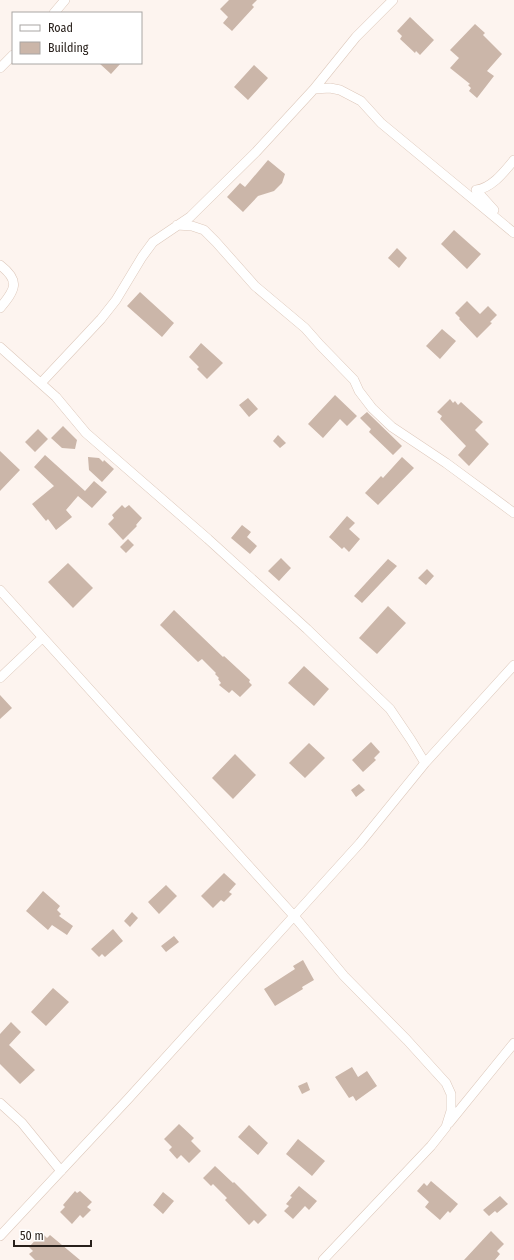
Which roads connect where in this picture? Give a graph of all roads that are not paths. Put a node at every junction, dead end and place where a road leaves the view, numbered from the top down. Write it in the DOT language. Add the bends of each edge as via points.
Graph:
graph roads {
  1 [pos="65,0"];
  2 [pos="393,0"];
  3 [pos="55,12"];
  4 [pos="12,56"];
  5 [pos="0,68"];
  6 [pos="314,89"];
  7 [pos="514,160"];
  8 [pos="177,225"];
  9 [pos="514,233"];
  10 [pos="0,265"];
  11 [pos="0,308"];
  12 [pos="0,348"];
  13 [pos="41,383"];
  14 [pos="514,513"];
  15 [pos="0,590"];
  16 [pos="42,638"];
  17 [pos="514,665"];
  18 [pos="0,678"];
  19 [pos="425,763"];
  20 [pos="294,916"];
  21 [pos="514,1043"];
  22 [pos="0,1103"];
  23 [pos="446,1127"];
  24 [pos="61,1171"];
  25 [pos="0,1236"];
  26 [pos="324,1260"];
  1 -- 3 [label="street"];
  2 -- 6 [label="street" via="356,37"];
  4 -- 5 [label="street"];
  6 -- 8 [label="street" via="256,152 190,217"];
  6 -- 9 [label="street" via="340,90 361,101 381,123"];
  7 -- 9 [label="street" via="484,189 476,190"];
  8 -- 13 [label="street" via="153,242 102,319"];
  8 -- 14 [label="street" via="204,230 255,286 309,332 354,380 372,408 392,427"];
  10 -- 11 [label="street" via="9,272 14,287"];
  12 -- 13 [label="street"];
  13 -- 19 [label="street" via="86,433 208,539 390,709"];
  15 -- 16 [label="street"];
  16 -- 18 [label="street"];
  16 -- 20 [label="street"];
  17 -- 19 [label="street"];
  19 -- 20 [label="street" via="360,843"];
  20 -- 23 [label="street" via="344,976 408,1040 446,1083 452,1094 452,1101"];
  20 -- 24 [label="street"];
  21 -- 23 [label="street"];
  22 -- 24 [label="street" via="22,1123"];
  23 -- 26 [label="street"];
  24 -- 25 [label="street"];
}
